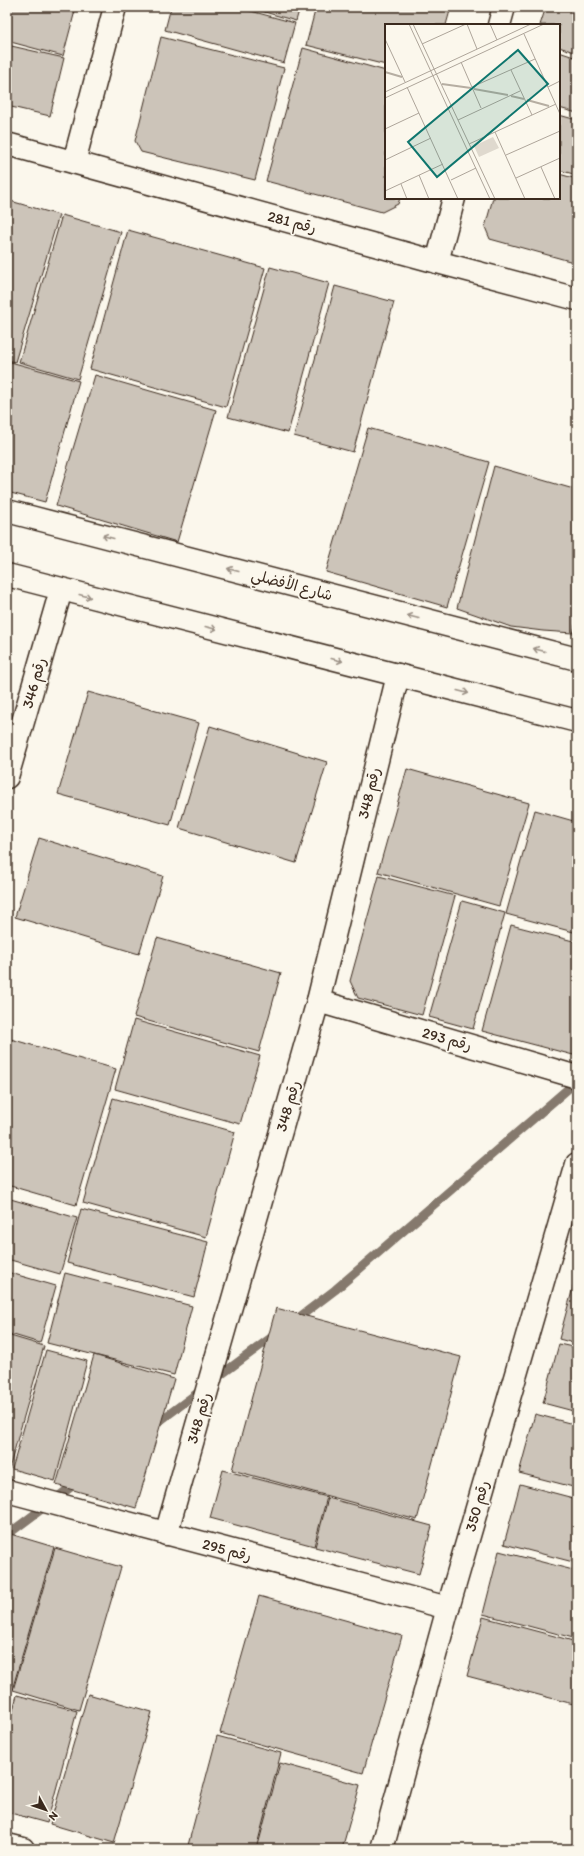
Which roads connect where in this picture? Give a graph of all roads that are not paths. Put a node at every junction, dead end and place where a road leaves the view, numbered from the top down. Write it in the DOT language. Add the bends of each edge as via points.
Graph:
graph roads {
  1 [pos="115,7"];
  2 [pos="504,7"];
  3 [pos="499,24"];
  4 [pos="7,144"];
  5 [pos="74,162"];
  6 [pos="454,199"];
  7 [pos="437,262"];
  8 [pos="577,299"];
  9 [pos="7,511"];
  10 [pos="7,575"];
  11 [pos="61,590"];
  12 [pos="577,659"];
  13 [pos="398,675"];
  14 [pos="577,721"];
  15 [pos="7,777"];
  16 [pos="318,1001"];
  17 [pos="577,1077"];
  18 [pos="577,1164"];
  19 [pos="7,1491"];
  20 [pos="166,1534"];
  21 [pos="448,1608"];
  22 [pos="7,1845"];
  23 [pos="23,1849"];
  24 [pos="382,1849"];
  1 -- 5 [label="street"];
  2 -- 3 [label="street"];
  4 -- 5 [label="street, رقم 281"];
  5 -- 7 [label="street, رقم 281"];
  6 -- 7 [label="street"];
  7 -- 8 [label="street, رقم 281"];
  12 -- 9 [label="street, شارع الأفضلي, one-way"];
  10 -- 11 [label="street"];
  11 -- 13 [label="street, one-way"];
  11 -- 15 [label="street, رقم 346"];
  13 -- 14 [label="street, one-way"];
  13 -- 16 [label="street, رقم 348"];
  16 -- 17 [label="street, رقم 293"];
  16 -- 20 [label="street, رقم 348"];
  18 -- 21 [label="street, رقم 350"];
  19 -- 20 [label="street, رقم 295"];
  20 -- 21 [label="street, رقم 295"];
  21 -- 24 [label="street, رقم 350"];
  22 -- 23 [label="street"];
}
